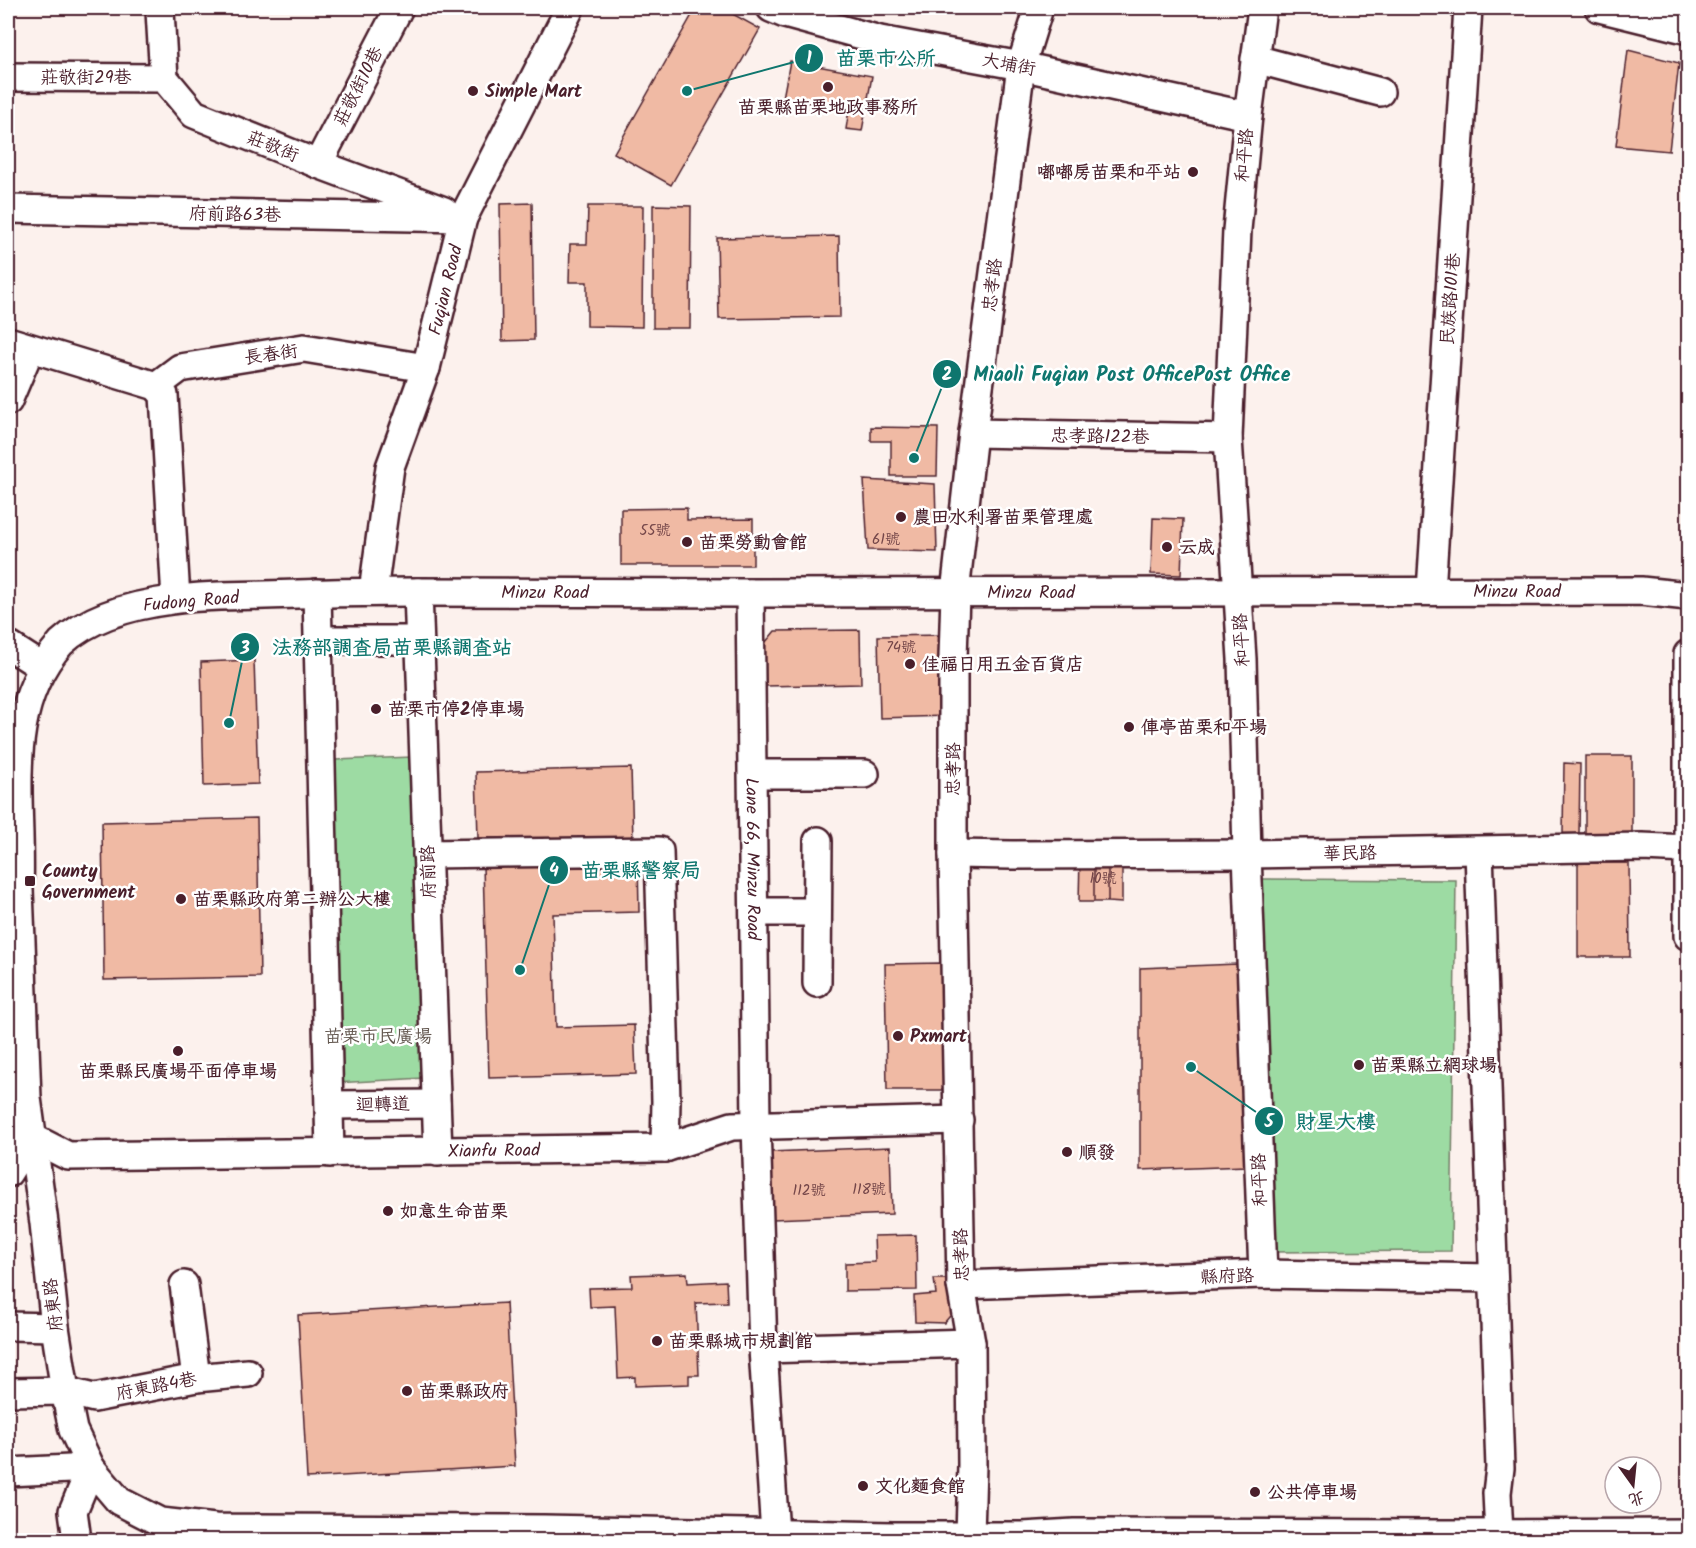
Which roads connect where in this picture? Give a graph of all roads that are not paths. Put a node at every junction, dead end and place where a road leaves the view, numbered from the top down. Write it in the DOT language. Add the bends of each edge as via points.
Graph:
graph roads {
  1 [pos="162,8"];
  2 [pos="399,8"];
  3 [pos="570,8"];
  4 [pos="771,8"];
  5 [pos="1039,8"];
  6 [pos="1262,8"];
  7 [pos="1468,8"];
  8 [pos="1599,8"];
  9 [pos="1689,30"];
  10 [pos="1255,59"];
  11 [pos="1021,66"];
  12 [pos="8,77"];
  13 [pos="164,78"];
  14 [pos="1380,92"];
  15 [pos="1248,116"];
  16 [pos="318,164"];
  17 [pos="8,209"];
  18 [pos="463,218"];
  19 [pos="19,345"];
  20 [pos="426,368"];
  21 [pos="156,386"];
  22 [pos="8,401"];
  23 [pos="973,433"];
  24 [pos="1228,438"];
  25 [pos="1238,591"];
  26 [pos="1431,591"];
  27 [pos="373,592"];
  28 [pos="418,592"];
  29 [pos="317,593"];
  30 [pos="750,593"];
  31 [pos="954,593"];
  32 [pos="1689,596"];
  33 [pos="176,599"];
  34 [pos="318,640"];
  35 [pos="419,640"];
  36 [pos="8,645"];
  37 [pos="1689,654"];
  38 [pos="39,665"];
  39 [pos="753,774"];
  40 [pos="864,774"];
  41 [pos="818,841"];
  42 [pos="1688,849"];
  43 [pos="1479,851"];
  44 [pos="427,854"];
  45 [pos="953,854"];
  46 [pos="1247,854"];
  47 [pos="14,866"];
  48 [pos="754,912"];
  49 [pos="817,912"];
  50 [pos="1689,936"];
  51 [pos="817,983"];
  52 [pos="16,991"];
  53 [pos="436,1104"];
  54 [pos="331,1105"];
  55 [pos="959,1120"];
  56 [pos="8,1122"];
  57 [pos="756,1125"];
  58 [pos="13,1140"];
  59 [pos="665,1148"];
  60 [pos="438,1152"];
  61 [pos="330,1153"];
  62 [pos="8,1173"];
  63 [pos="1263,1274"];
  64 [pos="1493,1278"];
  65 [pos="184,1285"];
  66 [pos="961,1285"];
  67 [pos="8,1326"];
  68 [pos="55,1327"];
  69 [pos="971,1343"];
  70 [pos="763,1349"];
  71 [pos="248,1373"];
  72 [pos="195,1378"];
  73 [pos="66,1391"];
  74 [pos="8,1392"];
  75 [pos="91,1468"];
  76 [pos="8,1472"];
  77 [pos="1689,1533"];
  78 [pos="775,1534"];
  79 [pos="1499,1534"];
  80 [pos="416,1535"];
  81 [pos="970,1536"];
  82 [pos="722,1537"];
  83 [pos="1075,1537"];
  84 [pos="1249,1537"];
  85 [pos="893,1538"];
  86 [pos="1446,1538"];
  87 [pos="77,1540"];
  1 -- 13 [label="street"];
  2 -- 16 [label="street, 莊敬街10巷"];
  3 -- 18 [label="street, Fuqian Road"];
  4 -- 11 [label="street, 大埔街" via="880,40"];
  5 -- 11 [label="street, 忠孝路"];
  6 -- 10 [label="street, 和平路"];
  7 -- 26 [label="street, 民族路101巷"];
  8 -- 9 [label="street"];
  10 -- 14 [label="street"];
  10 -- 15 [label="street, 和平路"];
  11 -- 15 [label="street, 大埔街"];
  11 -- 23 [label="street, 忠孝路"];
  12 -- 13 [label="street, 莊敬街29巷"];
  13 -- 16 [label="street, 莊敬街" via="194,114"];
  15 -- 24 [label="street, 和平路" via="1236,242"];
  16 -- 18 [label="street, 莊敬街"];
  17 -- 18 [label="street, 府前路63巷"];
  18 -- 20 [label="street, Fuqian Road"];
  19 -- 21 [label="street"];
  19 -- 22 [label="street"];
  20 -- 21 [label="street, 長春街" via="304,348 180,368"];
  20 -- 27 [label="street, Fuqian Road" via="390,467"];
  21 -- 33 [label="street" via="164,395"];
  23 -- 24 [label="street, 忠孝路122巷"];
  23 -- 31 [label="street, 忠孝路"];
  24 -- 25 [label="street, 和平路"];
  25 -- 26 [label="street, Minzu Road"];
  25 -- 31 [label="street, Minzu Road"];
  25 -- 46 [label="street, 和平路"];
  26 -- 32 [label="street, Minzu Road" via="1641,591"];
  27 -- 28 [label="street, Minzu Road"];
  27 -- 29 [label="street, Fudong Road"];
  28 -- 30 [label="street, Minzu Road"];
  28 -- 35 [label="street, 府前路"];
  29 -- 33 [label="street, Fudong Road"];
  29 -- 34 [label="street"];
  30 -- 31 [label="street, Minzu Road"];
  30 -- 39 [label="street, Lane 66, Minzu Road"];
  31 -- 45 [label="street, 忠孝路"];
  33 -- 38 [label="street, Fudong Road" via="132,606 84,626 63,640"];
  34 -- 35 [label="street"];
  34 -- 54 [label="street"];
  35 -- 44 [label="street, 府前路"];
  36 -- 38 [label="street"];
  37 -- 42 [label="street"];
  38 -- 47 [label="street, Fudong Road" via="20,701 16,721 12,768"];
  39 -- 40 [label="street"];
  39 -- 48 [label="street, Lane 66, Minzu Road"];
  41 -- 49 [label="street"];
  42 -- 43 [label="street, 華民路"];
  42 -- 50 [label="street"];
  43 -- 46 [label="street, 華民路"];
  43 -- 64 [label="street"];
  44 -- 53 [label="street, 府前路"];
  44 -- 59 [label="street" via="659,851"];
  45 -- 46 [label="street, 華民路"];
  45 -- 55 [label="street, 忠孝路"];
  46 -- 63 [label="street, 和平路"];
  47 -- 52 [label="street, Fudong Road" via="19,889"];
  48 -- 49 [label="street"];
  48 -- 57 [label="street, Lane 66, Minzu Road"];
  49 -- 51 [label="street"];
  52 -- 58 [label="street, Fudong Road" via="27,1098"];
  53 -- 54 [label="street, 迴轉道"];
  53 -- 60 [label="street, 府前路"];
  54 -- 61 [label="street"];
  55 -- 57 [label="street, Xianfu Road"];
  55 -- 66 [label="street, 忠孝路"];
  56 -- 58 [label="street, Xianfu Road"];
  57 -- 59 [label="street, Xianfu Road" via="732,1126"];
  57 -- 70 [label="street, Lane 66, Minzu Road"];
  58 -- 61 [label="street, Xianfu Road" via="68,1156"];
  58 -- 62 [label="street"];
  58 -- 68 [label="street, 府東路" via="44,1223"];
  59 -- 60 [label="street, Xianfu Road"];
  60 -- 61 [label="street, Xianfu Road"];
  63 -- 64 [label="street, 縣府路"];
  63 -- 66 [label="street, 縣府路"];
  64 -- 79 [label="street"];
  65 -- 72 [label="street"];
  66 -- 69 [label="street, 忠孝路"];
  67 -- 68 [label="street"];
  68 -- 73 [label="street, 府東路"];
  69 -- 70 [label="street"];
  69 -- 81 [label="street, 忠孝路"];
  70 -- 78 [label="street, Lane 66, Minzu Road"];
  71 -- 72 [label="street, 府東路4巷"];
  72 -- 73 [label="street, 府東路4巷" via="94,1398"];
  73 -- 74 [label="street, 府東路4巷"];
  73 -- 75 [label="street, 府東路" via="73,1430"];
  75 -- 76 [label="street"];
  75 -- 80 [label="street, 府東路" via="120,1501 160,1522 215,1528"];
  75 -- 87 [label="street" via="73,1511"];
  77 -- 79 [label="street, 府東路"];
  78 -- 82 [label="street, 府東路"];
  78 -- 85 [label="street, 府東路"];
  79 -- 86 [label="street, 府東路"];
  80 -- 82 [label="street, 府東路" via="544,1529"];
  81 -- 83 [label="street, 府東路"];
  81 -- 85 [label="street, 府東路"];
  83 -- 84 [label="street, 府東路"];
  84 -- 86 [label="street, 府東路"];
}
